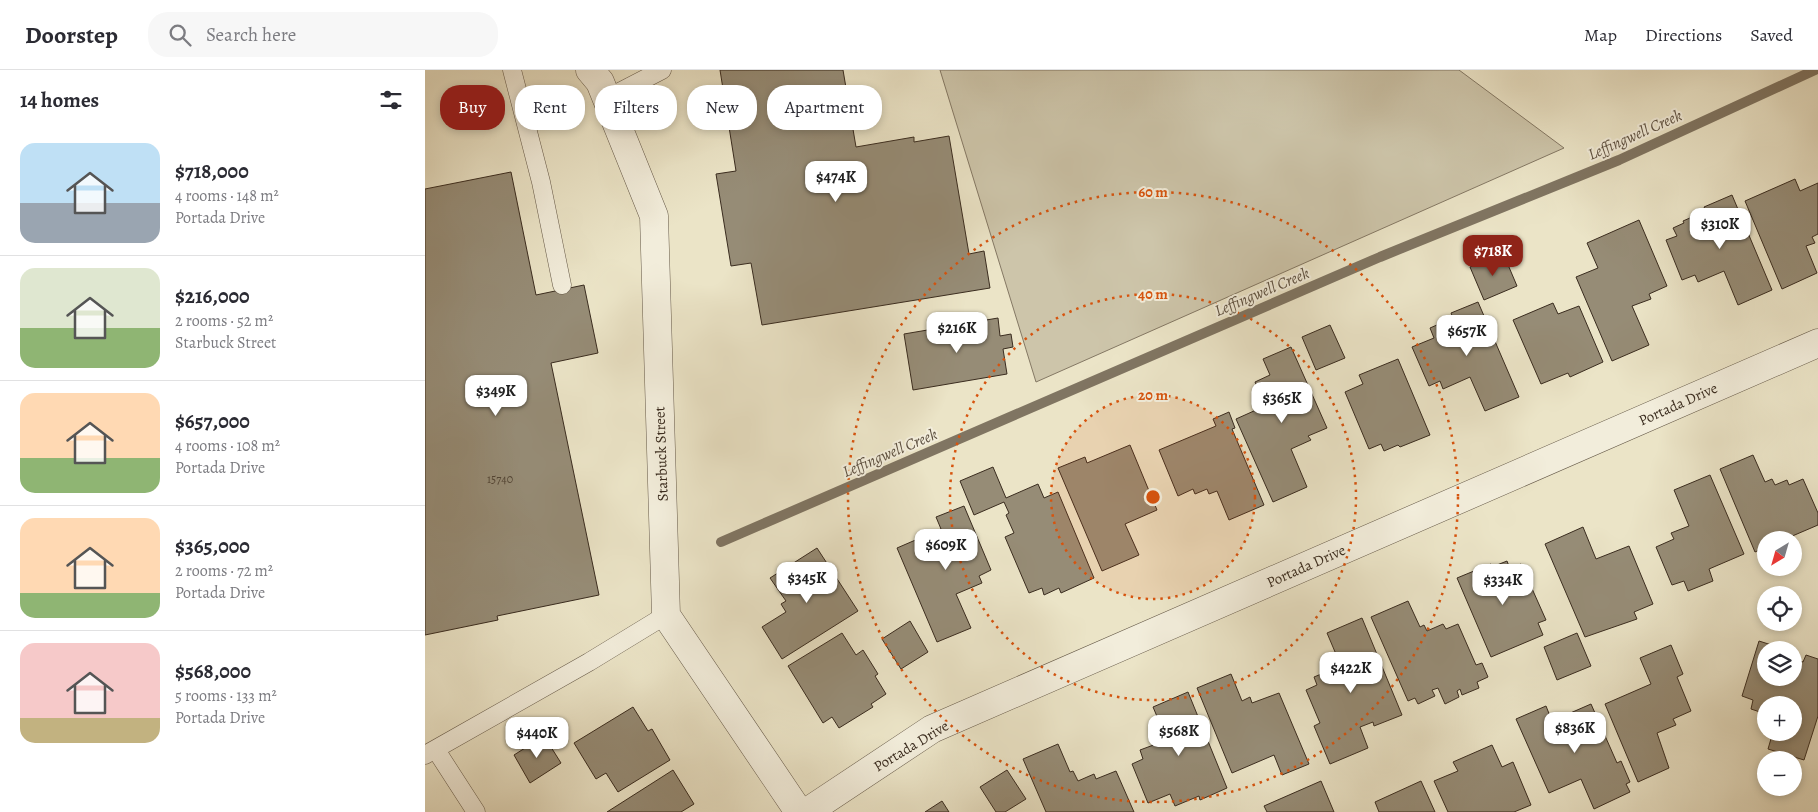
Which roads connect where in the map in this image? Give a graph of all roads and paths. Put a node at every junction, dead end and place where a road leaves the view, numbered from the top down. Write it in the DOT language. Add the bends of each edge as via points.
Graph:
graph roads {
  1 [pos="512,70"];
  2 [pos="590,70"];
  3 [pos="662,70"];
  4 [pos="601,85"];
  5 [pos="633,85"];
  6 [pos="619,130"];
  7 [pos="562,285"];
  8 [pos="1818,343"];
  9 [pos="666,615"];
  10 [pos="431,752"];
  11 [pos="476,812"];
  12 [pos="799,812"];
  13 [pos="807,812"];
  1 -- 7 [label="lane" via="541,182"];
  2 -- 4 [label="street, Starbuck Street"];
  3 -- 5 [label="lane"];
  6 -- 9 [label="street, Starbuck Street" via="655,216"];
  8 -- 13 [label="street, Portada Drive" via="932,729"];
  9 -- 10 [label="lane"];
  9 -- 12 [label="street"];
  10 -- 11 [label="lane"];
}
